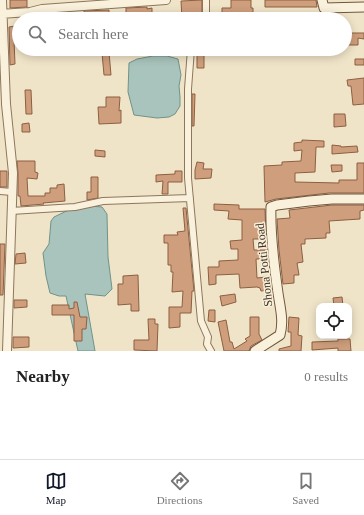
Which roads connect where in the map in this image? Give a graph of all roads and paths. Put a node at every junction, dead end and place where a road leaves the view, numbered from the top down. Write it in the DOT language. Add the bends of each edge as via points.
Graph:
graph roads {
  1 [pos="2,0"];
  2 [pos="166,0"];
  3 [pos="206,0"];
  4 [pos="322,0"];
  5 [pos="364,7"];
  6 [pos="30,12"];
  7 [pos="206,12"];
  8 [pos="12,13"];
  9 [pos="1,14"];
  10 [pos="191,56"];
  11 [pos="0,191"];
  12 [pos="12,192"];
  13 [pos="190,198"];
  14 [pos="364,199"];
  15 [pos="11,211"];
  16 [pos="7,351"];
  17 [pos="211,351"];
  18 [pos="255,351"];
  1 -- 9 [label="street"];
  2 -- 6 [label="street"];
  3 -- 7 [label="street"];
  4 -- 5 [label="main road" via="324,8"];
  8 -- 9 [label="street"];
  9 -- 12 [label="street" via="13,174"];
  10 -- 13 [label="street" via="187,123"];
  11 -- 12 [label="street"];
  12 -- 15 [label="street"];
  13 -- 15 [label="street" via="103,201 75,207"];
  13 -- 17 [label="street" via="200,321 208,337 207,344"];
  14 -- 18 [label="main road, Shona Potti Road" via="316,200 271,207 270,221 282,328 280,335"];
  15 -- 16 [label="street"];
}
